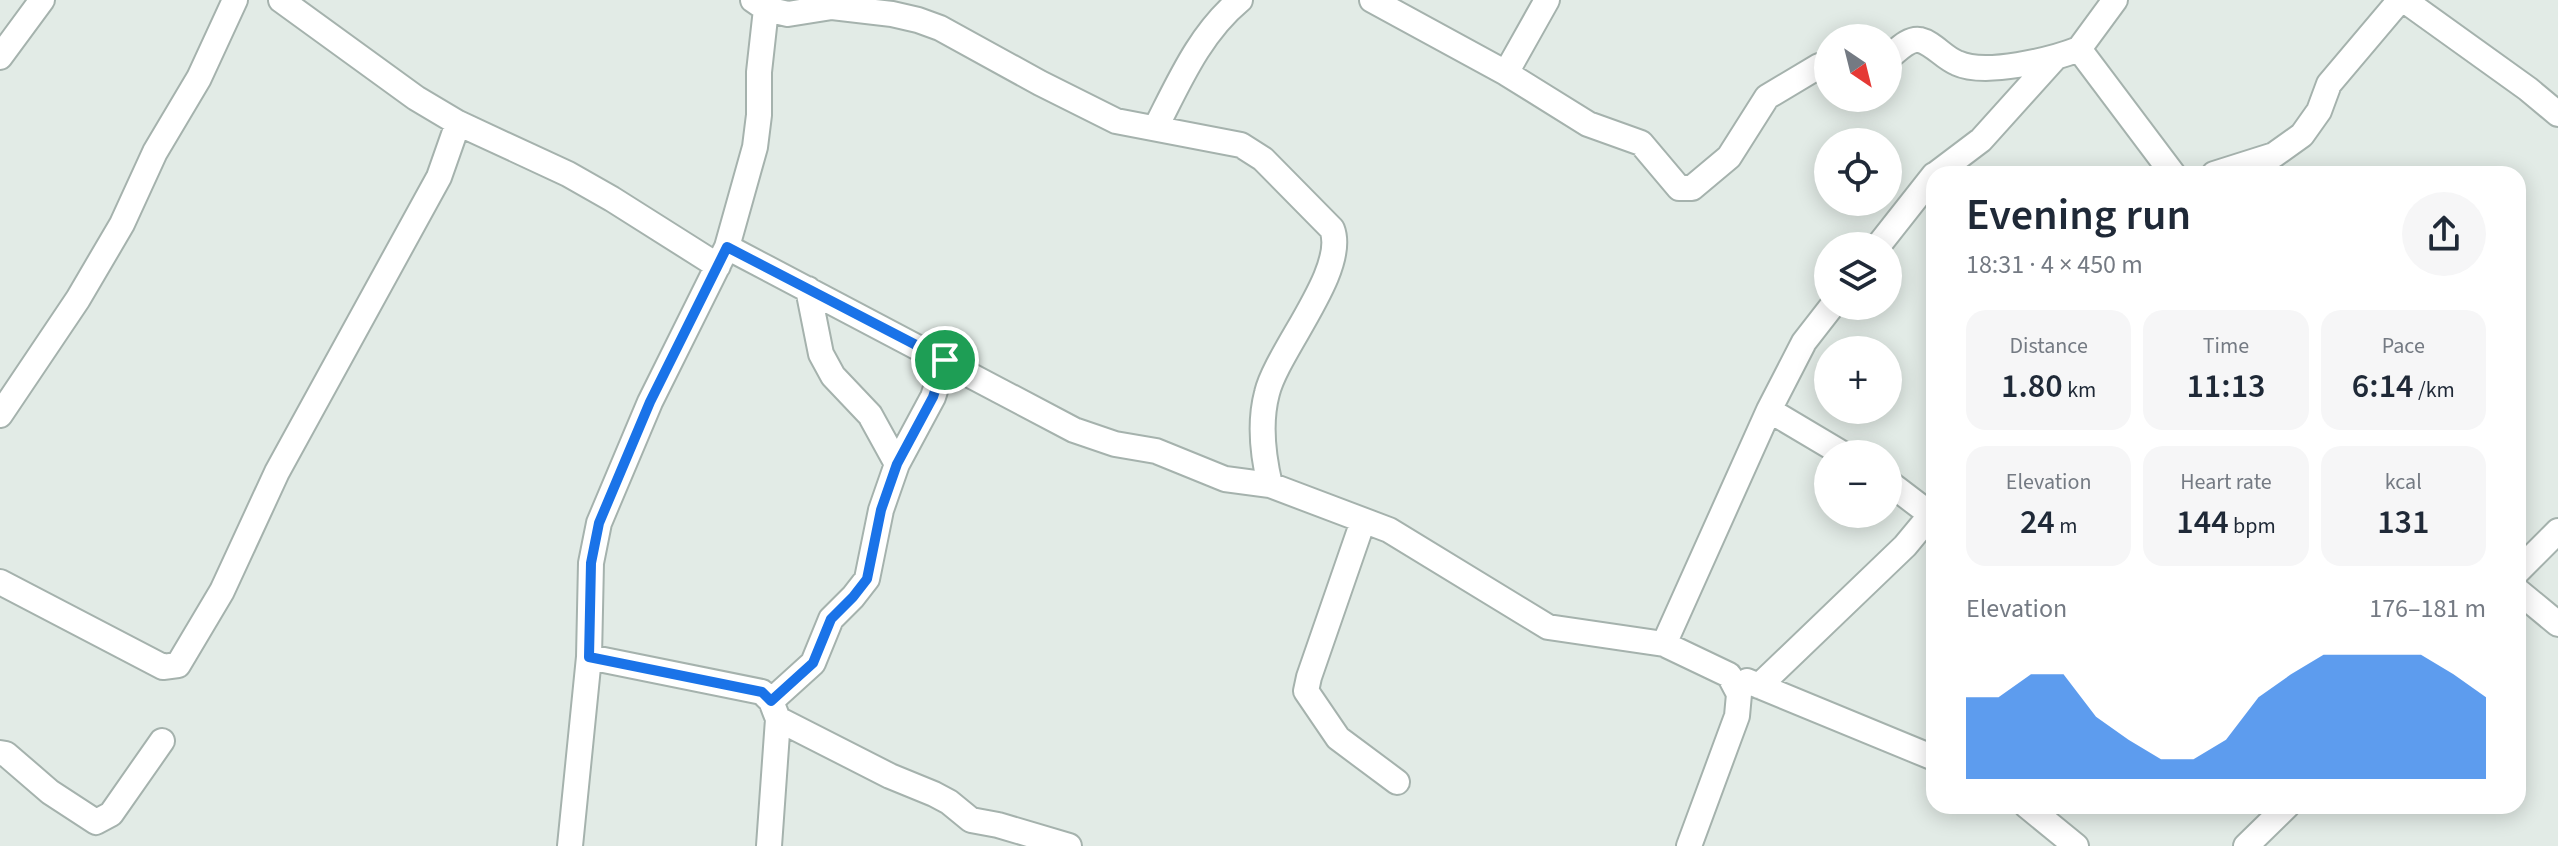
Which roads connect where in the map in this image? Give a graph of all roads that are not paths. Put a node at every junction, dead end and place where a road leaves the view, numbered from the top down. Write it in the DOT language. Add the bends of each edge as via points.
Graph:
graph roads {
  1 [pos="42,0"];
  2 [pos="235,0"];
  3 [pos="281,0"];
  4 [pos="1240,0"];
  5 [pos="1372,0"];
  6 [pos="1547,0"];
  7 [pos="2115,0"];
  8 [pos="2402,0"];
  9 [pos="760,5"];
  10 [pos="806,7"];
  11 [pos="3,45"];
  12 [pos="1902,47"];
  13 [pos="2079,49"];
  14 [pos="2054,59"];
  15 [pos="1814,69"];
  16 [pos="1506,73"];
  17 [pos="2558,114"];
  18 [pos="458,123"];
  19 [pos="1156,127"];
  20 [pos="1947,166"];
  21 [pos="2167,166"];
  22 [pos="2239,166"];
  23 [pos="1926,186"];
  24 [pos="1889,232"];
  25 [pos="722,257"];
  26 [pos="808,289"];
  27 [pos="1821,320"];
  28 [pos="945,360"];
  29 [pos="1769,410"];
  30 [pos="0,415"];
  31 [pos="1819,440"];
  32 [pos="897,464"];
  33 [pos="1270,485"];
  34 [pos="1902,492"];
  35 [pos="1926,509"];
  36 [pos="1363,521"];
  37 [pos="1926,522"];
  38 [pos="2558,531"];
  39 [pos="2526,563"];
  40 [pos="0,582"];
  41 [pos="2526,598"];
  42 [pos="2558,624"];
  43 [pos="1664,644"];
  44 [pos="589,657"];
  45 [pos="1729,675"];
  46 [pos="1759,686"];
  47 [pos="774,710"];
  48 [pos="162,741"];
  49 [pos="0,753"];
  50 [pos="1926,755"];
  51 [pos="1397,782"];
  52 [pos="2037,814"];
  53 [pos="2279,814"];
  54 [pos="570,846"];
  55 [pos="769,846"];
  56 [pos="1069,846"];
  57 [pos="1689,846"];
  58 [pos="2076,846"];
  59 [pos="2246,846"];
  1 -- 11 [label="street"];
  2 -- 30 [label="street" via="122,224"];
  3 -- 18 [label="street"];
  4 -- 19 [label="street" via="1189,61"];
  5 -- 16 [label="street"];
  6 -- 16 [label="street"];
  7 -- 13 [label="street"];
  8 -- 17 [label="street"];
  8 -- 22 [label="street" via="2329,84 2302,135 2274,155"];
  9 -- 10 [label="street"];
  9 -- 25 [label="street" via="755,147"];
  10 -- 19 [label="street" via="918,20 1116,121"];
  12 -- 14 [label="street" via="1916,40 1967,67"];
  13 -- 14 [label="street"];
  13 -- 21 [label="street"];
  14 -- 20 [label="street" via="1981,140"];
  15 -- 16 [label="street" via="1767,97 1729,157 1686,190 1641,143 1588,124"];
  18 -- 25 [label="street"];
  18 -- 40 [label="street" via="439,177 178,665 163,667"];
  19 -- 33 [label="street" via="1241,145 1263,159 1336,239 1313,305 1267,391 1263,445"];
  23 -- 24 [label="street"];
  25 -- 26 [label="street"];
  25 -- 44 [label="street" via="650,402 599,523 591,563"];
  26 -- 28 [label="street"];
  26 -- 32 [label="street" via="821,354 833,376 870,415"];
  27 -- 29 [label="street"];
  28 -- 32 [label="street" via="933,397"];
  28 -- 33 [label="street" via="1074,430 1156,451 1225,479"];
  29 -- 31 [label="street"];
  29 -- 43 [label="street"];
  32 -- 47 [label="street" via="867,579 831,619 813,663"];
  33 -- 36 [label="street"];
  34 -- 35 [label="street"];
  36 -- 43 [label="street" via="1389,530 1548,627"];
  36 -- 51 [label="street" via="1306,691 1338,738"];
  37 -- 46 [label="street"];
  38 -- 39 [label="street"];
  41 -- 42 [label="street"];
  43 -- 45 [label="street"];
  44 -- 47 [label="street" via="762,692"];
  44 -- 54 [label="street"];
  45 -- 46 [label="street"];
  45 -- 57 [label="street" via="1739,694 1737,716"];
  46 -- 50 [label="street"];
  47 -- 55 [label="street"];
  47 -- 56 [label="street" via="890,776 934,794 971,820"];
  48 -- 49 [label="street" via="111,814 96,822"];
  52 -- 58 [label="street"];
  53 -- 59 [label="street"];
}
